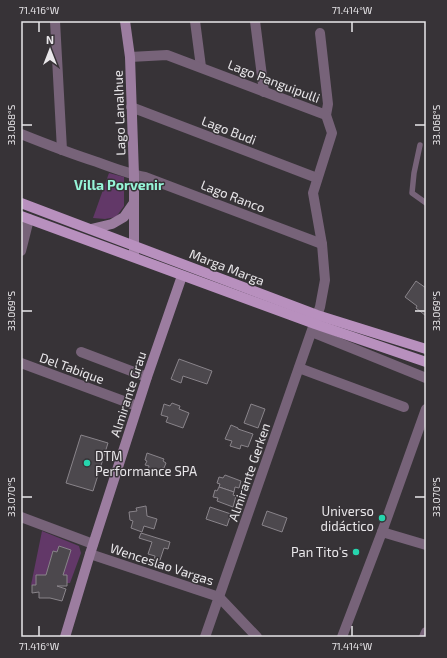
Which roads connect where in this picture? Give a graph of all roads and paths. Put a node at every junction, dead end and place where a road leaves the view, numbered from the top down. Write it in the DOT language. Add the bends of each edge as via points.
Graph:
graph roads {
  1 [pos="55,21"];
  2 [pos="125,21"];
  3 [pos="195,21"];
  4 [pos="255,21"];
  5 [pos="320,33"];
  6 [pos="130,57"];
  7 [pos="201,67"];
  8 [pos="264,92"];
  9 [pos="131,107"];
  10 [pos="326,115"];
  11 [pos="21,134"];
  12 [pos="420,145"];
  13 [pos="62,150"];
  14 [pos="134,175"];
  15 [pos="317,178"];
  16 [pos="21,203"];
  17 [pos="426,203"];
  18 [pos="133,204"];
  19 [pos="25,217"];
  20 [pos="91,229"];
  21 [pos="322,244"];
  22 [pos="134,246"];
  23 [pos="21,251"];
  24 [pos="134,257"];
  25 [pos="168,259"];
  26 [pos="182,276"];
  27 [pos="212,276"];
  28 [pos="315,324"];
  29 [pos="426,349"];
  30 [pos="81,352"];
  31 [pos="426,362"];
  32 [pos="21,363"];
  33 [pos="299,368"];
  34 [pos="147,377"];
  35 [pos="426,378"];
  36 [pos="137,406"];
  37 [pos="404,407"];
  38 [pos="426,409"];
  39 [pos="21,517"];
  40 [pos="382,532"];
  41 [pos="426,545"];
  42 [pos="92,549"];
  43 [pos="219,597"];
  44 [pos="426,632"];
  45 [pos="65,637"];
  46 [pos="205,637"];
  47 [pos="257,637"];
  48 [pos="342,637"];
  49 [pos="424,637"];
  1 -- 13 [label="street"];
  2 -- 6 [label="street, Lago Lanalhue"];
  3 -- 7 [label="street"];
  4 -- 8 [label="street"];
  5 -- 10 [label="street" via="328,104"];
  6 -- 7 [label="street, Lago Panguipulli" via="167,55"];
  6 -- 9 [label="street, Lago Lanalhue"];
  7 -- 8 [label="street, Lago Panguipulli"];
  8 -- 10 [label="street, Lago Panguipulli"];
  9 -- 14 [label="street, Lago Lanalhue"];
  9 -- 15 [label="street, Lago Budi"];
  10 -- 15 [label="street, Lago Panguipulli" via="332,133"];
  11 -- 13 [label="street, Lago Ranco"];
  12 -- 17 [label="lane" via="412,193"];
  13 -- 14 [label="street, Lago Ranco"];
  14 -- 18 [label="street, Lago Lanalhue"];
  14 -- 21 [label="street, Lago Ranco"];
  15 -- 21 [label="street, Lago Panguipulli" via="313,192"];
  16 -- 20 [label="main road, Marga Marga"];
  18 -- 20 [label="street" via="124,216 112,224"];
  18 -- 22 [label="street, Lago Lanalhue"];
  19 -- 23 [label="street"];
  19 -- 24 [label="main road, Marga Marga"];
  20 -- 22 [label="main road, Marga Marga"];
  21 -- 28 [label="street, Lago Panguipulli" via="325,280"];
  22 -- 24 [label="street, Lago Lanalhue"];
  22 -- 25 [label="main road, Marga Marga"];
  24 -- 26 [label="main road, Marga Marga"];
  25 -- 26 [label="street"];
  25 -- 27 [label="main road, Marga Marga"];
  26 -- 27 [label="street"];
  26 -- 28 [label="main road, Marga Marga"];
  26 -- 34 [label="street, Almirante Grau"];
  27 -- 28 [label="main road, Marga Marga"];
  28 -- 29 [label="main road, Marga Marga"];
  28 -- 31 [label="main road, Marga Marga"];
  28 -- 33 [label="street, Almirante Gerken"];
  28 -- 35 [label="street, Marga Marga"];
  30 -- 34 [label="street"];
  32 -- 36 [label="street, Del Tabique"];
  33 -- 37 [label="street"];
  33 -- 43 [label="street, Almirante Gerken"];
  34 -- 36 [label="street, Almirante Grau"];
  36 -- 42 [label="street, Almirante Grau"];
  38 -- 40 [label="street"];
  39 -- 42 [label="street, Wenceslao Vargas"];
  40 -- 41 [label="street"];
  40 -- 48 [label="street"];
  42 -- 43 [label="street, Wenceslao Vargas"];
  42 -- 45 [label="street, Almirante Grau"];
  43 -- 46 [label="street, Almirante Gerken"];
  43 -- 47 [label="street, Wenceslao Vargas"];
  44 -- 49 [label="street"];
}
